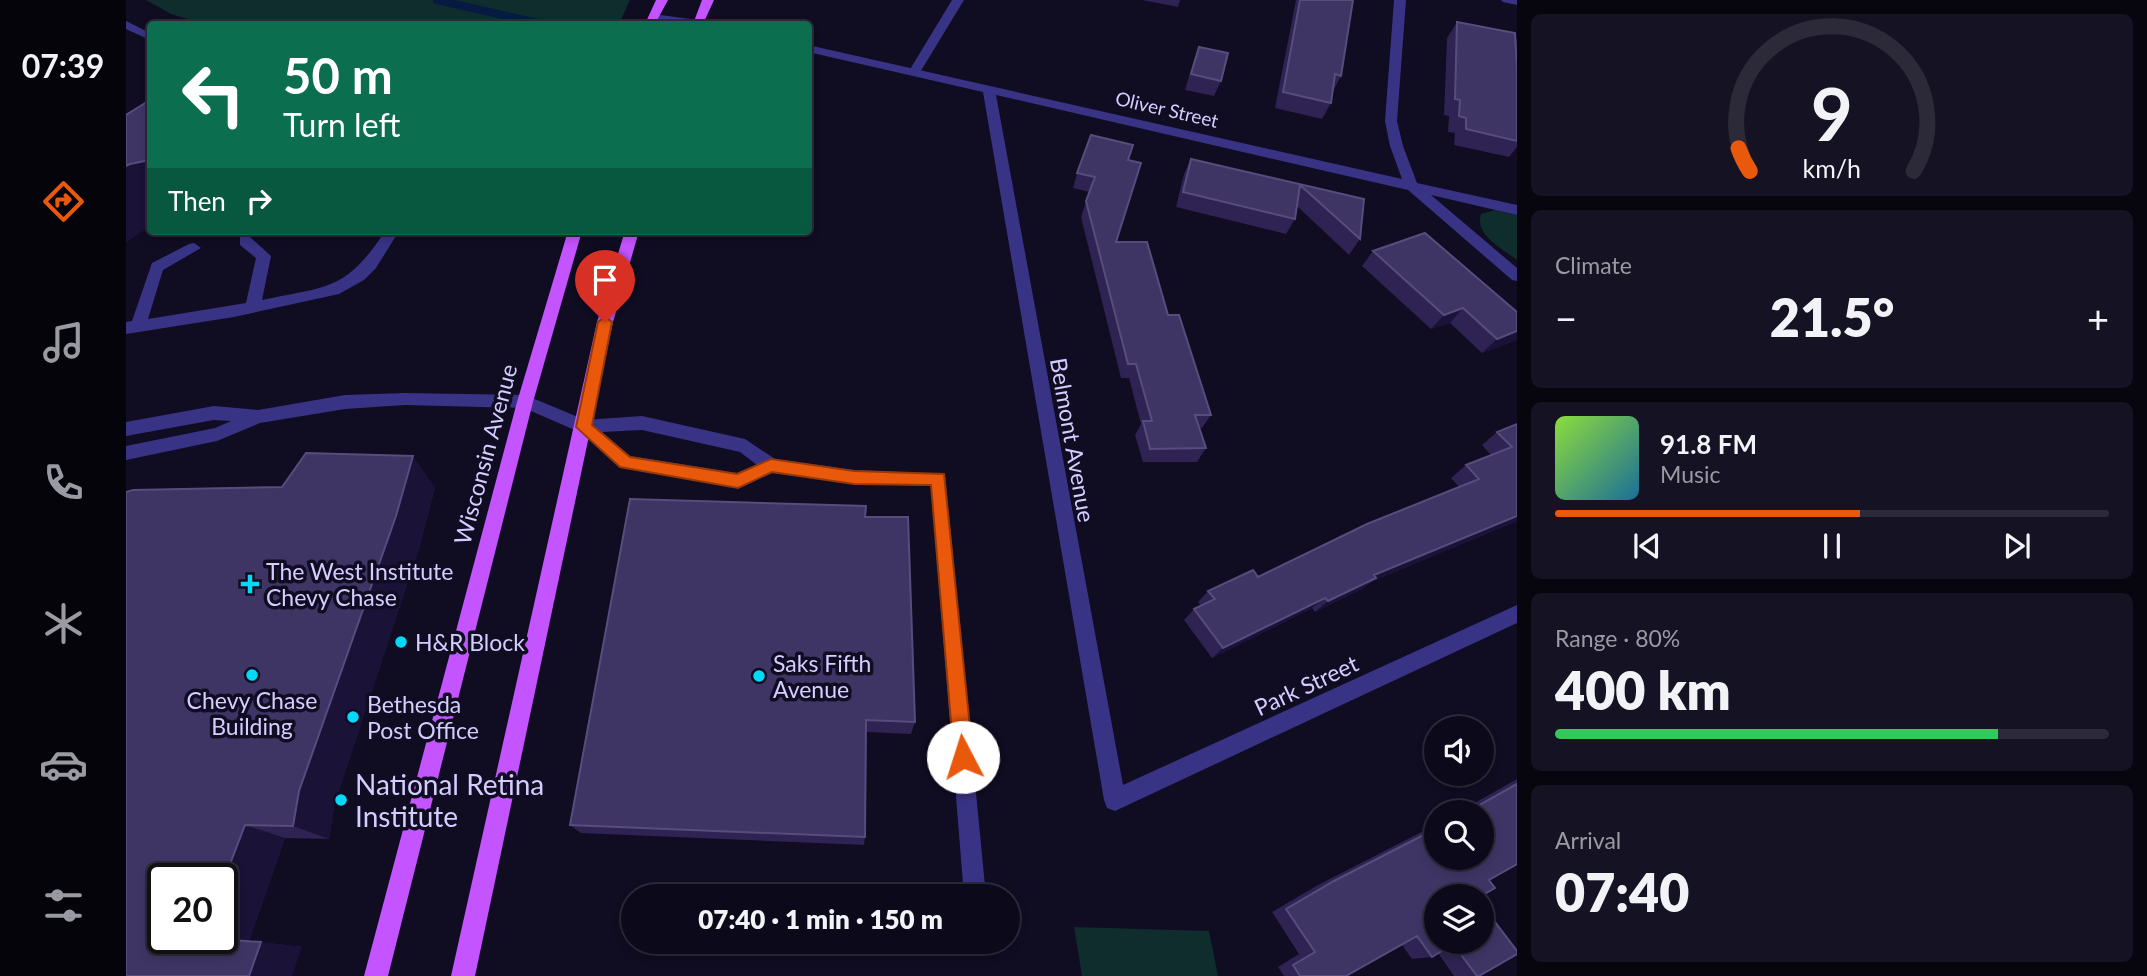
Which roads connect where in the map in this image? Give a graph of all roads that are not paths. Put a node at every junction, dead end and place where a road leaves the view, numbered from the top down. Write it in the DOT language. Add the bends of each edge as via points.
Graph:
graph roads {
  1 [pos="662,0"];
  2 [pos="708,0"];
  3 [pos="958,0"];
  4 [pos="1400,0"];
  5 [pos="1507,0"];
  6 [pos="1517,2"];
  7 [pos="651,21"];
  8 [pos="701,21"];
  9 [pos="126,24"];
  10 [pos="147,35"];
  11 [pos="812,48"];
  12 [pos="915,71"];
  13 [pos="988,87"];
  14 [pos="1412,186"];
  15 [pos="1517,210"];
  16 [pos="389,235"];
  17 [pos="574,235"];
  18 [pos="631,235"];
  19 [pos="245,240"];
  20 [pos="194,248"];
  21 [pos="1517,276"];
  22 [pos="253,307"];
  23 [pos="132,327"];
  24 [pos="525,402"];
  25 [pos="258,417"];
  26 [pos="584,427"];
  27 [pos="126,429"];
  28 [pos="126,453"];
  29 [pos="771,466"];
  30 [pos="1517,614"];
  31 [pos="1115,800"];
  32 [pos="974,884"];
  33 [pos="376,976"];
  34 [pos="463,976"];
  1 -- 7 [label="main road"];
  2 -- 8 [label="main road"];
  3 -- 12 [label="street"];
  4 -- 14 [label="street" via="1392,140"];
  5 -- 6 [label="street"];
  9 -- 10 [label="street"];
  11 -- 12 [label="street, Oliver Street"];
  12 -- 13 [label="street, Oliver Street"];
  13 -- 14 [label="street, Oliver Street"];
  13 -- 31 [label="street, Belmont Avenue"];
  14 -- 15 [label="street, Oliver Street"];
  14 -- 21 [label="street"];
  16 -- 22 [label="street" via="371,264 346,284"];
  17 -- 24 [label="main road, Wisconsin Avenue"];
  18 -- 26 [label="main road" via="605,322"];
  19 -- 22 [label="street" via="264,256"];
  20 -- 23 [label="street" via="158,267"];
  22 -- 23 [label="street"];
  24 -- 25 [label="street" via="345,402"];
  24 -- 26 [label="street"];
  24 -- 33 [label="main road, Wisconsin Avenue"];
  25 -- 27 [label="street" via="214,413"];
  25 -- 28 [label="street" via="217,434"];
  26 -- 29 [label="street" via="642,423 746,446"];
  26 -- 29 [label="street" via="626,463 738,481"];
  26 -- 34 [label="main road"];
  29 -- 32 [label="street" via="854,477 939,479"];
  30 -- 31 [label="street, Park Street"];
}
